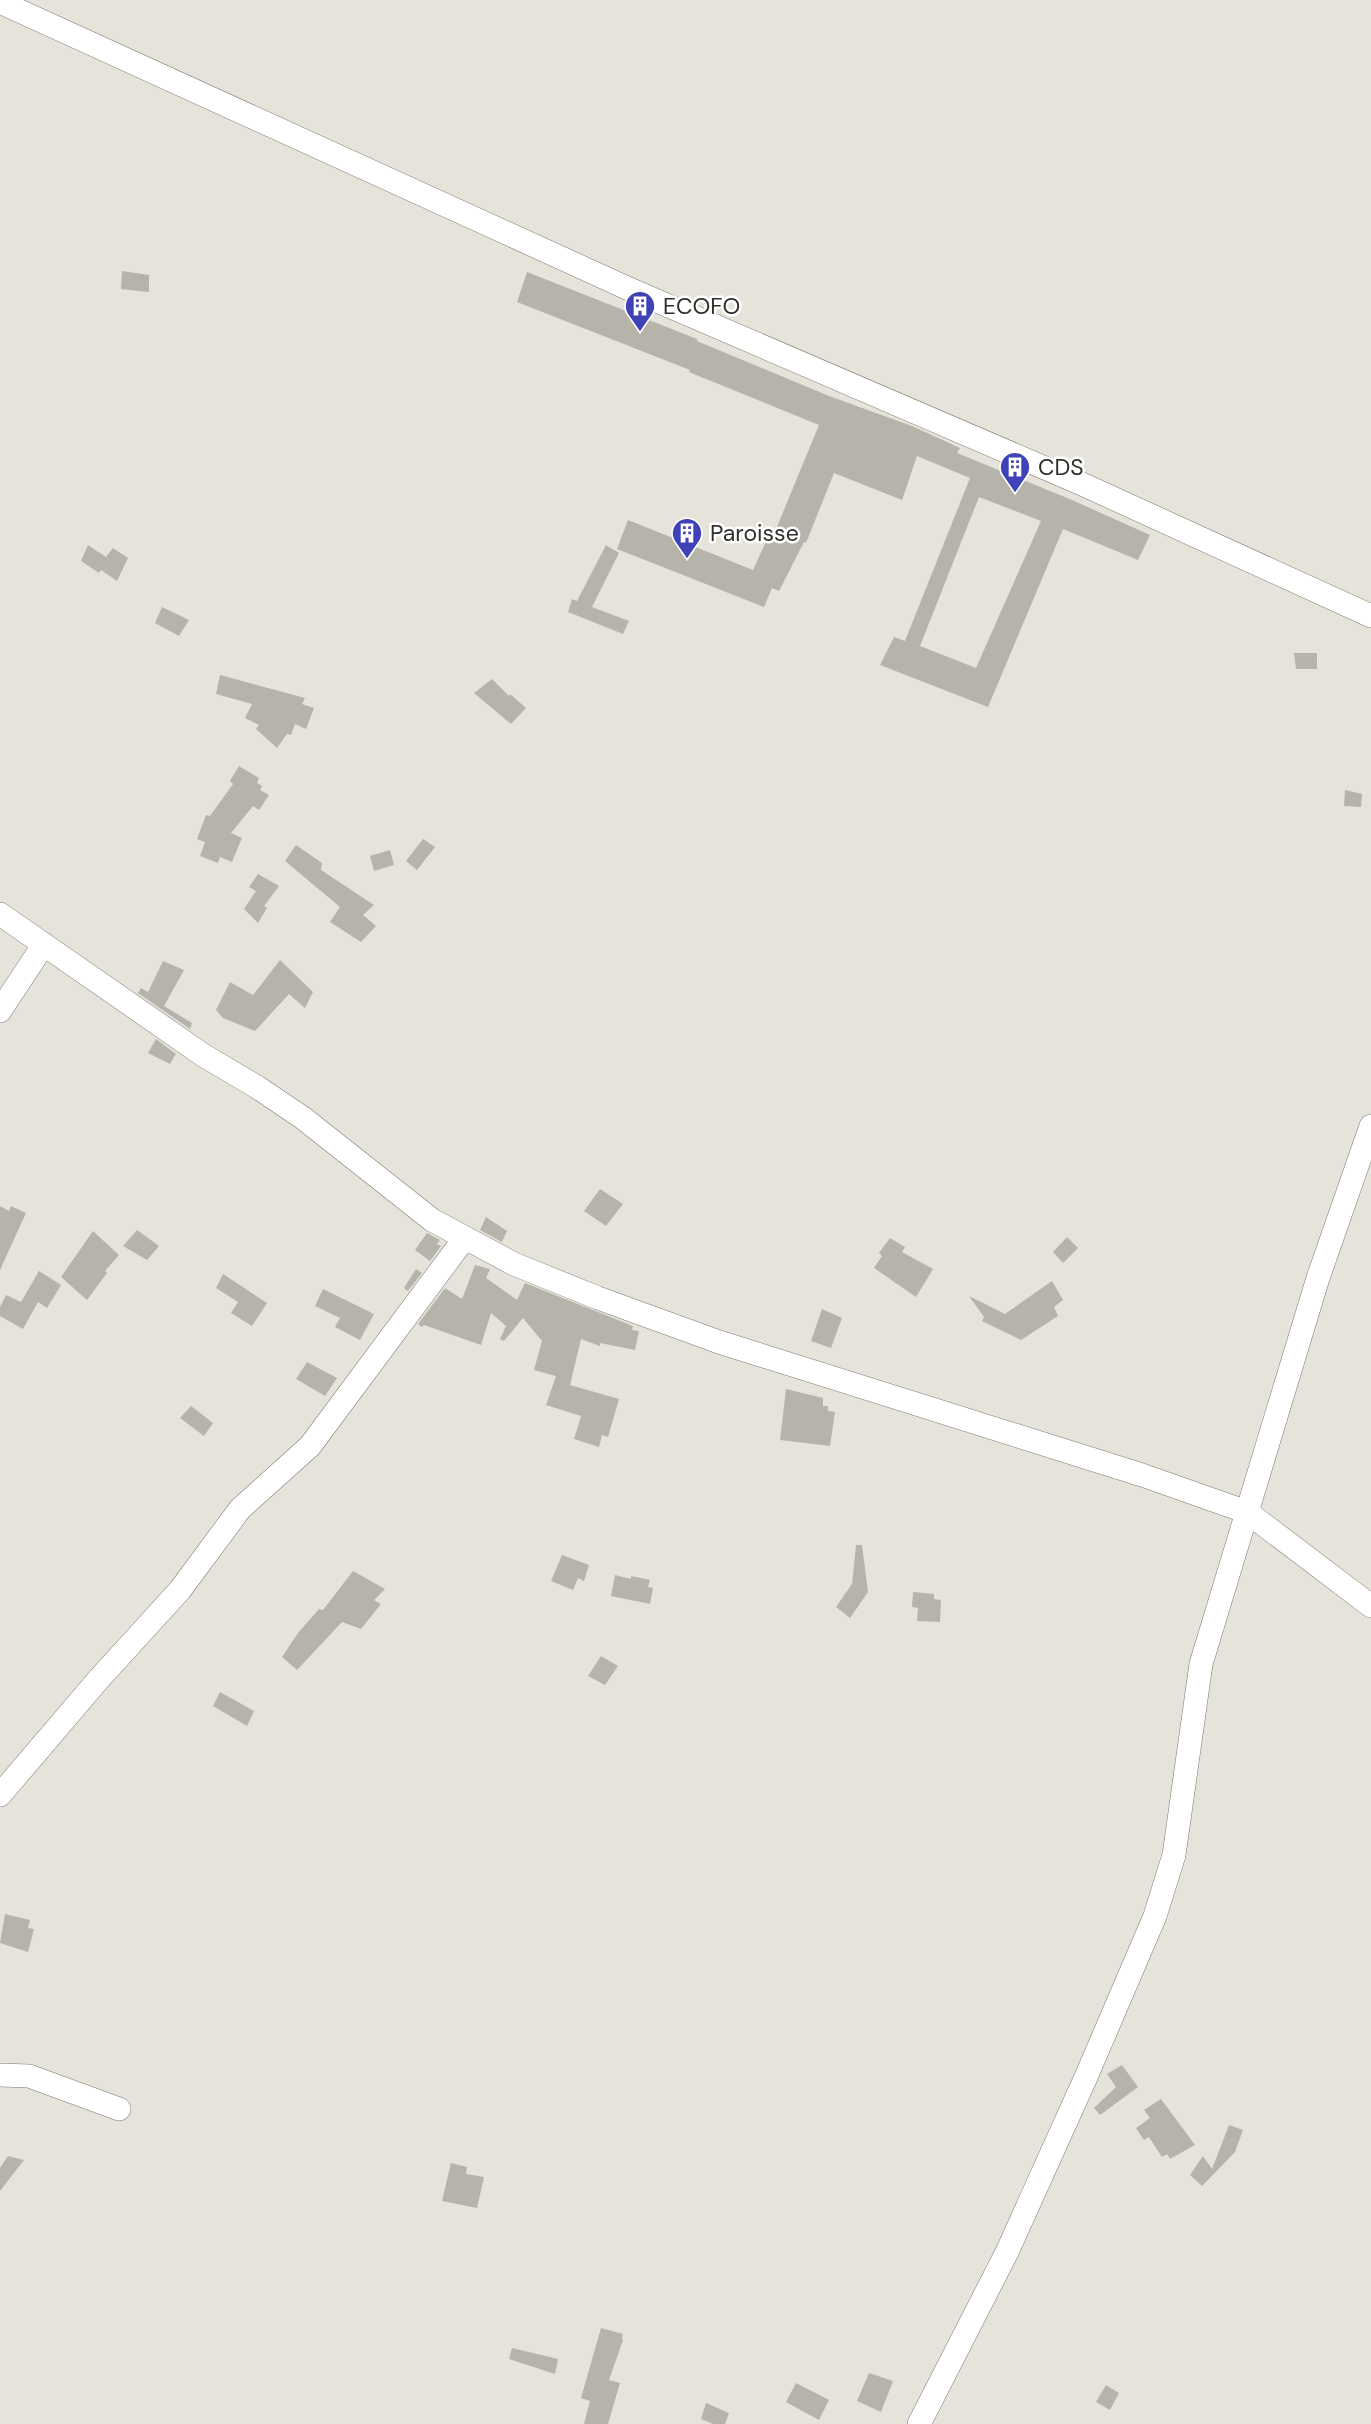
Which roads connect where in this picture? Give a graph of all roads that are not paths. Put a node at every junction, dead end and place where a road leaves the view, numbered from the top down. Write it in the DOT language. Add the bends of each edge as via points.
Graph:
graph roads {
  1 [pos="0,2"];
  2 [pos="1371,616"];
  3 [pos="0,914"];
  4 [pos="44,944"];
  5 [pos="0,1011"];
  6 [pos="1371,1126"];
  7 [pos="464,1239"];
  8 [pos="1247,1512"];
  9 [pos="1371,1606"];
  10 [pos="0,1796"];
  11 [pos="0,2075"];
  12 [pos="120,2109"];
  13 [pos="919,2424"];
  1 -- 2 [label="street" via="626,288 1082,484"];
  3 -- 4 [label="street"];
  4 -- 5 [label="street"];
  4 -- 7 [label="street" via="303,1118 432,1220"];
  6 -- 8 [label="street" via="1318,1278"];
  7 -- 8 [label="street" via="598,1298 707,1337"];
  7 -- 10 [label="street" via="310,1446 240,1508 180,1590"];
  8 -- 9 [label="street"];
  8 -- 13 [label="street" via="1201,1664 1174,1855 1155,1916 1007,2252"];
  11 -- 12 [label="street" via="29,2076"];
}
